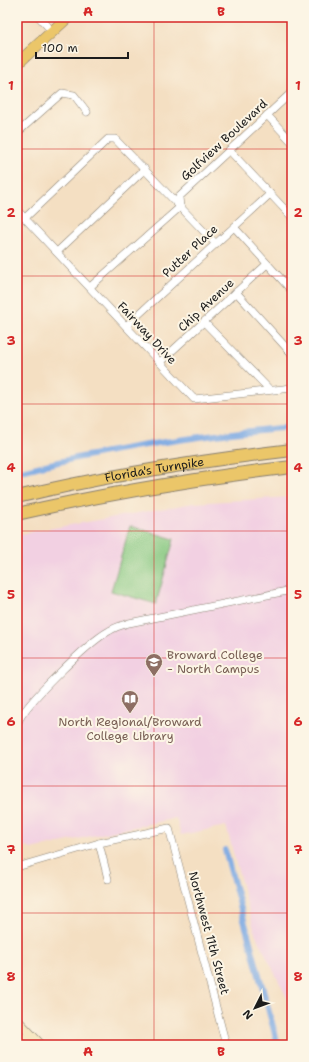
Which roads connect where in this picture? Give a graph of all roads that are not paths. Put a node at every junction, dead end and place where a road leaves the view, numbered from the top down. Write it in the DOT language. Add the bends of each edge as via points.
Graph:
graph roads {
  1 [pos="39,17"];
  2 [pos="68,17"];
  3 [pos="52,31"];
  4 [pos="17,64"];
  5 [pos="292,92"];
  6 [pos="87,112"];
  7 [pos="267,115"];
  8 [pos="17,133"];
  9 [pos="292,142"];
  10 [pos="229,150"];
  11 [pos="145,169"];
  12 [pos="270,194"];
  13 [pos="180,207"];
  14 [pos="17,210"];
  15 [pos="25,218"];
  16 [pos="292,218"];
  17 [pos="234,227"];
  18 [pos="216,243"];
  19 [pos="57,252"];
  20 [pos="267,264"];
  21 [pos="90,288"];
  22 [pos="292,291"];
  23 [pos="236,292"];
  24 [pos="204,322"];
  25 [pos="126,326"];
  26 [pos="292,354"];
  27 [pos="160,362"];
  28 [pos="292,388"];
  29 [pos="270,390"];
  30 [pos="292,450"];
  31 [pos="292,467"];
  32 [pos="17,497"];
  33 [pos="17,514"];
  34 [pos="292,590"];
  35 [pos="17,724"];
  36 [pos="99,843"];
  37 [pos="19,865"];
  38 [pos="108,879"];
  39 [pos="17,1020"];
  40 [pos="18,1035"];
  41 [pos="27,1045"];
  42 [pos="34,1045"];
  43 [pos="41,1045"];
  44 [pos="226,1045"];
  1 -- 3 [label="street"];
  2 -- 3 [label="main road"];
  3 -- 4 [label="main road"];
  5 -- 7 [label="street, Golfview Boulevard"];
  6 -- 8 [label="street" via="74,95 62,93"];
  7 -- 9 [label="street"];
  7 -- 10 [label="street, Golfview Boulevard"];
  10 -- 12 [label="street"];
  10 -- 13 [label="street, Golfview Boulevard" via="179,197"];
  11 -- 13 [label="street"];
  11 -- 15 [label="street" via="115,138 108,139"];
  11 -- 19 [label="street"];
  12 -- 16 [label="street"];
  12 -- 17 [label="street, Putter Place"];
  13 -- 18 [label="street"];
  13 -- 21 [label="street"];
  14 -- 15 [label="street, Fairway Drive"];
  15 -- 19 [label="street, Fairway Drive"];
  17 -- 18 [label="street, Putter Place"];
  17 -- 20 [label="street"];
  18 -- 25 [label="street, Putter Place"];
  19 -- 21 [label="street, Fairway Drive"];
  20 -- 22 [label="street"];
  20 -- 23 [label="street, Chip Avenue"];
  21 -- 25 [label="street, Fairway Drive"];
  23 -- 24 [label="street, Chip Avenue"];
  23 -- 26 [label="street"];
  24 -- 27 [label="street, Chip Avenue"];
  24 -- 29 [label="street"];
  25 -- 27 [label="street, Fairway Drive"];
  27 -- 29 [label="street, Fairway Drive" via="194,399"];
  28 -- 29 [label="street, Fairway Drive"];
  30 -- 32 [label="highway, Florida's Turnpike" via="190,463 77,482"];
  31 -- 33 [label="highway, Florida's Turnpike" via="198,478 83,498"];
  34 -- 35 [label="street" via="129,623 110,630 31,702"];
  36 -- 37 [label="street"];
  36 -- 38 [label="street"];
  36 -- 44 [label="street, Northwest 11th Street" via="169,828"];
  39 -- 43 [label="main road"];
  40 -- 41 [label="main road"];
  40 -- 42 [label="main road"];
}
